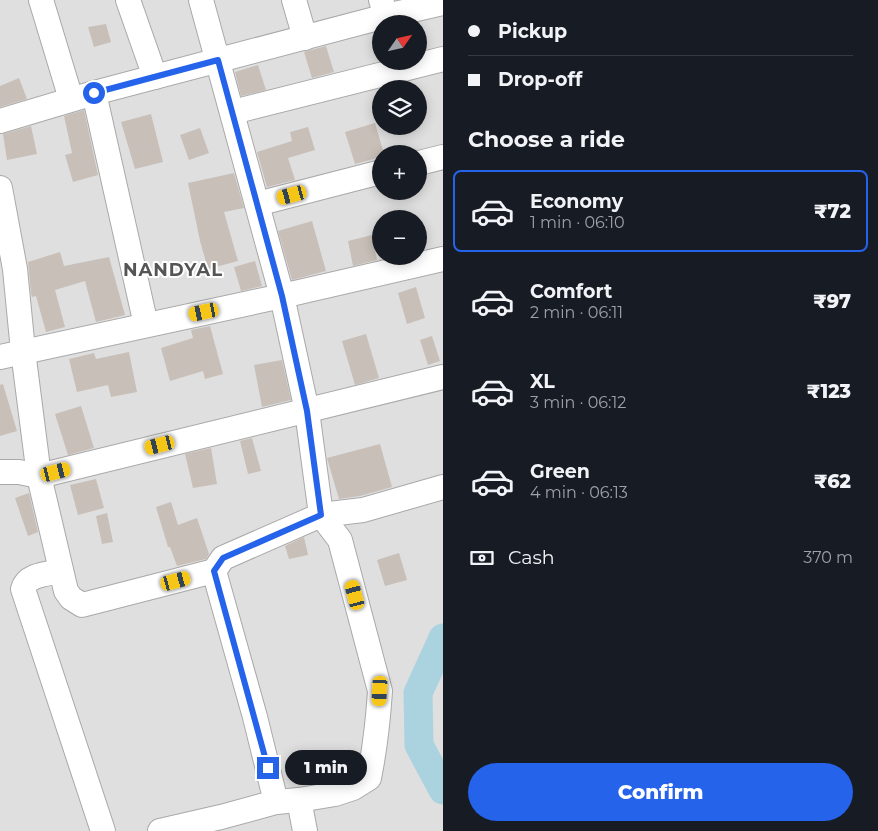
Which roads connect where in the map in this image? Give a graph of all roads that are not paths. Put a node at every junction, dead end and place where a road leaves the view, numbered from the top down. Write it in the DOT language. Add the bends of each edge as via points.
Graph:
graph roads {
  1 [pos="41,0"];
  2 [pos="128,0"];
  3 [pos="201,0"];
  4 [pos="294,0"];
  5 [pos="443,3"];
  6 [pos="384,8"];
  7 [pos="305,38"];
  8 [pos="443,59"];
  9 [pos="218,60"];
  10 [pos="155,77"];
  11 [pos="82,96"];
  12 [pos="233,112"];
  13 [pos="0,121"];
  14 [pos="443,157"];
  15 [pos="427,161"];
  16 [pos="372,174"];
  17 [pos="0,188"];
  18 [pos="257,204"];
  19 [pos="443,259"];
  20 [pos="7,270"];
  21 [pos="282,296"];
  22 [pos="146,325"];
  23 [pos="23,352"];
  24 [pos="0,357"];
  25 [pos="443,377"];
  26 [pos="307,411"];
  27 [pos="0,472"];
  28 [pos="39,476"];
  29 [pos="443,488"];
  30 [pos="321,515"];
  31 [pos="61,571"];
  32 [pos="214,571"];
  33 [pos="288,801"];
  34 [pos="103,831"];
  35 [pos="160,831"];
  36 [pos="305,831"];
  1 -- 11 [label="street"];
  2 -- 10 [label="street"];
  3 -- 9 [label="street"];
  4 -- 7 [label="street"];
  5 -- 6 [label="street"];
  6 -- 7 [label="street"];
  7 -- 9 [label="street"];
  8 -- 12 [label="street"];
  9 -- 10 [label="street"];
  9 -- 12 [label="street"];
  10 -- 11 [label="street"];
  11 -- 13 [label="street"];
  11 -- 22 [label="street"];
  12 -- 18 [label="street"];
  14 -- 15 [label="street"];
  16 -- 18 [label="street"];
  17 -- 20 [label="street"];
  18 -- 21 [label="street"];
  19 -- 21 [label="street"];
  20 -- 23 [label="street"];
  21 -- 22 [label="street"];
  21 -- 26 [label="street"];
  22 -- 23 [label="street"];
  23 -- 24 [label="street"];
  23 -- 28 [label="street"];
  25 -- 26 [label="street"];
  26 -- 28 [label="street"];
  26 -- 30 [label="street"];
  27 -- 28 [label="street"];
  28 -- 31 [label="street"];
  29 -- 30 [label="street" via="363,510"];
  30 -- 32 [label="street" via="223,558"];
  30 -- 33 [label="street" via="340,540 360,613 380,691 377,731 369,778 354,788 334,794"];
  31 -- 32 [label="street" via="66,591 82,605"];
  31 -- 34 [label="street" via="30,578 23,589"];
  32 -- 33 [label="street" via="255,716"];
  33 -- 35 [label="street"];
  33 -- 36 [label="street"];
}
